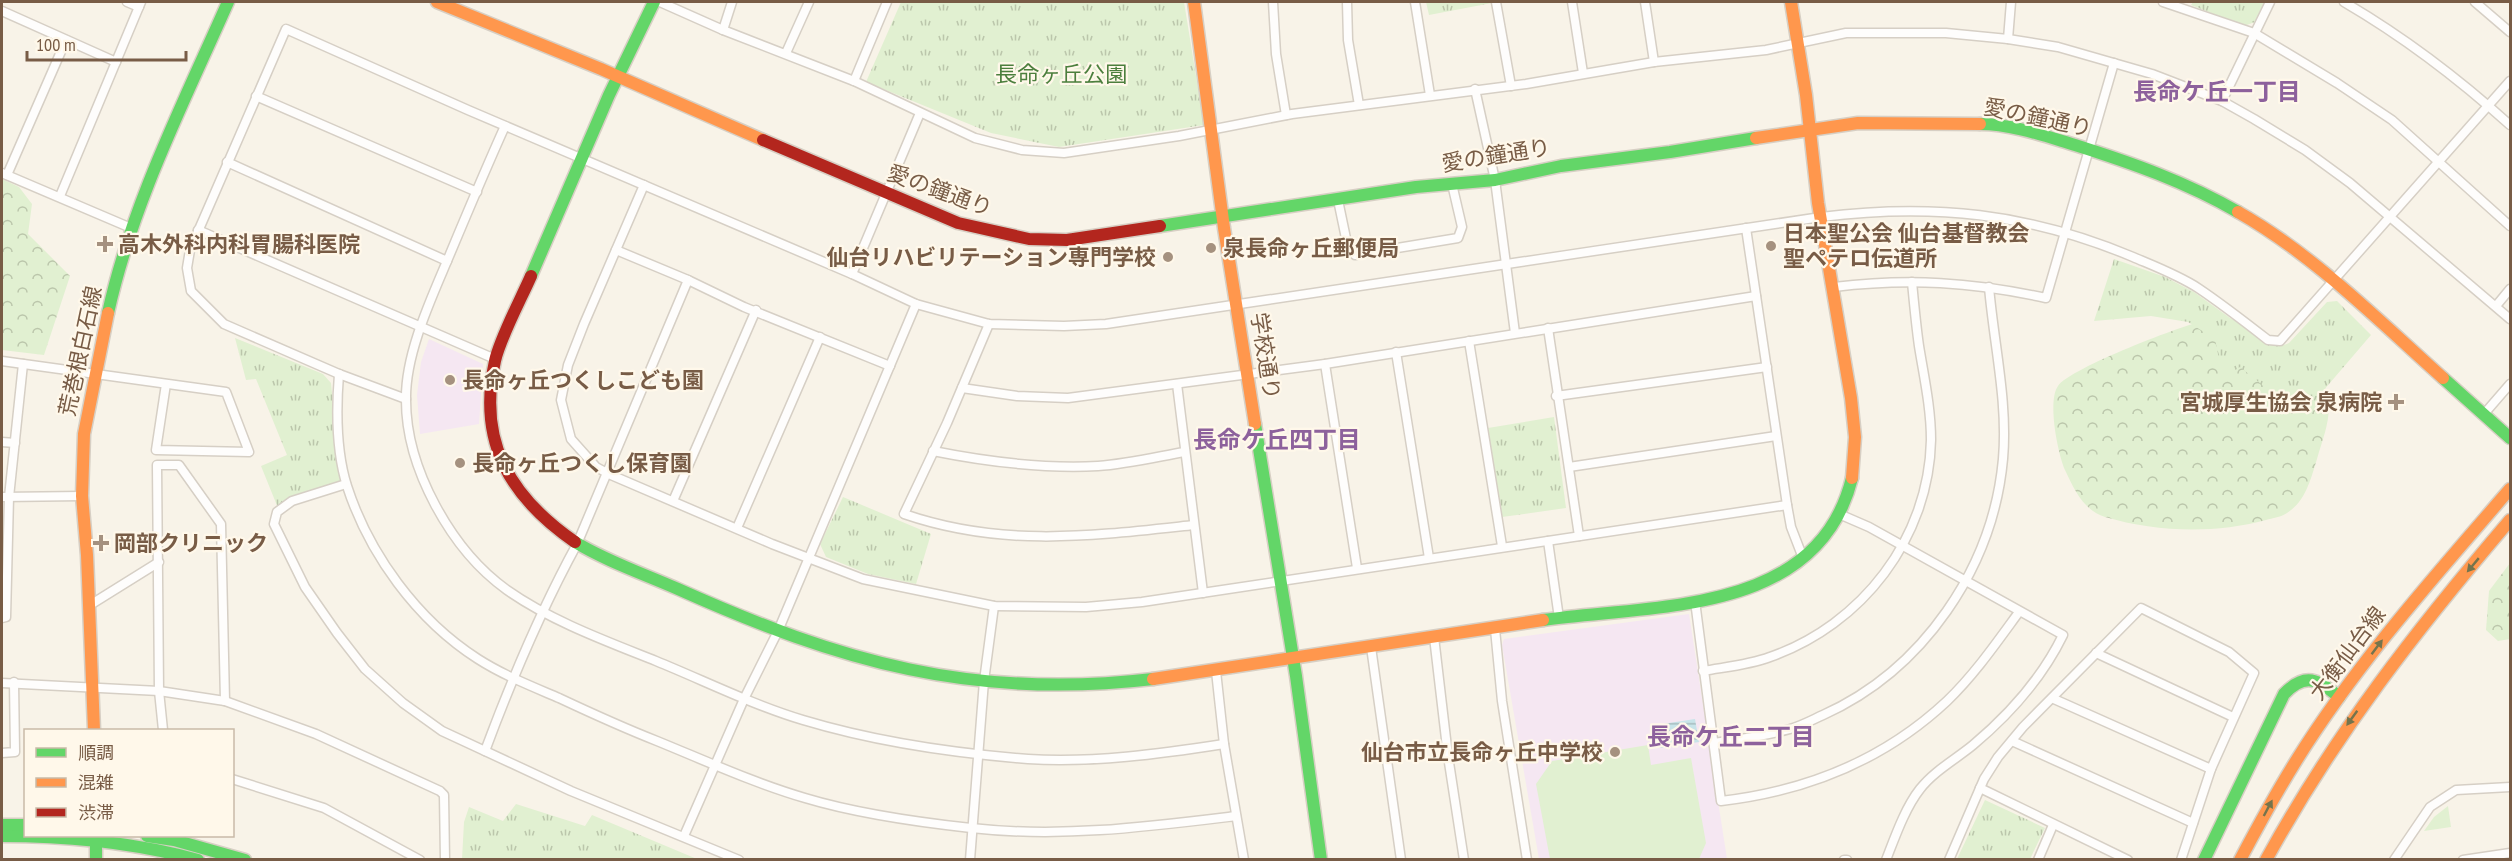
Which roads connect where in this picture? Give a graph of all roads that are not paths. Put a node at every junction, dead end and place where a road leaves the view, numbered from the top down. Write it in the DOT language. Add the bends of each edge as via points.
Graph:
graph roads {
  1 [pos="127,2"];
  2 [pos="228,2"];
  3 [pos="437,2"];
  4 [pos="654,2"];
  5 [pos="660,2"];
  6 [pos="732,2"];
  7 [pos="809,2"];
  8 [pos="887,2"];
  9 [pos="1194,2"];
  10 [pos="1273,2"];
  11 [pos="1347,2"];
  12 [pos="1415,2"];
  13 [pos="1496,2"];
  14 [pos="1572,2"];
  15 [pos="1645,2"];
  16 [pos="1791,2"];
  17 [pos="2011,2"];
  18 [pos="2163,2"];
  19 [pos="2270,2"];
  20 [pos="2344,2"];
  21 [pos="2475,2"];
  22 [pos="140,4"];
  23 [pos="3,15"];
  24 [pos="723,30"];
  25 [pos="2511,32"];
  26 [pos="2254,33"];
  27 [pos="2008,39"];
  28 [pos="66,40"];
  29 [pos="1797,45"];
  30 [pos="786,53"];
  31 [pos="116,62"];
  32 [pos="1654,62"];
  33 [pos="2114,63"];
  34 [pos="1583,73"];
  35 [pos="618,77"];
  36 [pos="854,81"];
  37 [pos="2511,81"];
  38 [pos="1511,86"];
  39 [pos="1475,89"];
  40 [pos="1430,95"];
  41 [pos="256,96"];
  42 [pos="2222,101"];
  43 [pos="1359,105"];
  44 [pos="2489,106"];
  45 [pos="920,113"];
  46 [pos="1286,115"];
  47 [pos="2511,125"];
  48 [pos="505,126"];
  49 [pos="1807,129"];
  50 [pos="1212,131"];
  51 [pos="2090,148"];
  52 [pos="582,159"];
  53 [pos="227,162"];
  54 [pos="2439,162"];
  55 [pos="4,174"];
  56 [pos="1495,180"];
  57 [pos="644,184"];
  58 [pos="1452,184"];
  59 [pos="477,192"];
  60 [pos="887,195"];
  61 [pos="60,196"];
  62 [pos="1338,200"];
  63 [pos="1223,217"];
  64 [pos="1821,217"];
  65 [pos="2391,217"];
  66 [pos="2511,226"];
  67 [pos="131,228"];
  68 [pos="1746,228"];
  69 [pos="198,230"];
  70 [pos="2064,233"];
  71 [pos="616,250"];
  72 [pos="447,261"];
  73 [pos="1504,266"];
  74 [pos="852,274"];
  75 [pos="688,280"];
  76 [pos="2334,281"];
  77 [pos="1912,282"];
  78 [pos="1834,287"];
  79 [pos="1989,287"];
  80 [pos="2511,289"];
  81 [pos="1756,296"];
  82 [pos="916,304"];
  83 [pos="1236,306"];
  84 [pos="2496,306"];
  85 [pos="756,310"];
  86 [pos="2511,320"];
  87 [pos="989,324"];
  88 [pos="422,327"];
  89 [pos="1548,328"];
  90 [pos="1515,333"];
  91 [pos="820,338"];
  92 [pos="1469,341"];
  93 [pos="1396,352"];
  94 [pos="495,359"];
  95 [pos="2,361"];
  96 [pos="23,364"];
  97 [pos="1325,364"];
  98 [pos="890,366"];
  99 [pos="1767,367"];
  100 [pos="94,374"];
  101 [pos="339,374"];
  102 [pos="1247,374"];
  103 [pos="166,384"];
  104 [pos="1177,384"];
  105 [pos="2511,384"];
  106 [pos="962,388"];
  107 [pos="1556,396"];
  108 [pos="406,399"];
  109 [pos="2484,414"];
  110 [pos="1776,436"];
  111 [pos="2511,438"];
  112 [pos="2,442"];
  113 [pos="15,443"];
  114 [pos="933,451"];
  115 [pos="1185,452"];
  116 [pos="1569,467"];
  117 [pos="607,473"];
  118 [pos="346,484"];
  119 [pos="2511,489"];
  120 [pos="82,496"];
  121 [pos="5,497"];
  122 [pos="673,501"];
  123 [pos="1787,505"];
  124 [pos="1839,514"];
  125 [pos="2511,520"];
  126 [pos="1194,525"];
  127 [pos="737,528"];
  128 [pos="1579,536"];
  129 [pos="1548,541"];
  130 [pos="577,544"];
  131 [pos="1502,546"];
  132 [pos="1902,546"];
  133 [pos="808,557"];
  134 [pos="1429,558"];
  135 [pos="1803,558"];
  136 [pos="159,562"];
  137 [pos="1357,568"];
  138 [pos="1279,579"];
  139 [pos="1965,582"];
  140 [pos="1203,593"];
  141 [pos="1695,601"];
  142 [pos="90,605"];
  143 [pos="994,606"];
  144 [pos="544,611"];
  145 [pos="2019,612"];
  146 [pos="2,618"];
  147 [pos="1560,618"];
  148 [pos="1495,629"];
  149 [pos="778,631"];
  150 [pos="1434,637"];
  151 [pos="1371,647"];
  152 [pos="2096,653"];
  153 [pos="1293,658"];
  154 [pos="1216,671"];
  155 [pos="1703,671"];
  156 [pos="514,679"];
  157 [pos="984,681"];
  158 [pos="14,682"];
  159 [pos="2,683"];
  160 [pos="93,687"];
  161 [pos="159,691"];
  162 [pos="2339,697"];
  163 [pos="744,699"];
  164 [pos="2054,699"];
  165 [pos="225,701"];
  166 [pos="2233,717"];
  167 [pos="94,729"];
  168 [pos="162,729"];
  169 [pos="2012,741"];
  170 [pos="1714,743"];
  171 [pos="1224,744"];
  172 [pos="485,752"];
  173 [pos="2,753"];
  174 [pos="978,753"];
  175 [pos="716,765"];
  176 [pos="2211,769"];
  177 [pos="234,779"];
  178 [pos="2511,787"];
  179 [pos="1980,788"];
  180 [pos="1236,816"];
  181 [pos="2193,823"];
  182 [pos="2,825"];
  183 [pos="24,825"];
  184 [pos="2054,825"];
  185 [pos="972,828"];
  186 [pos="2,836"];
  187 [pos="24,836"];
  188 [pos="684,836"];
  189 [pos="73,837"];
  190 [pos="154,837"];
  191 [pos="96,838"];
  192 [pos="2510,852"];
  193 [pos="96,860"];
  194 [pos="198,860"];
  195 [pos="245,860"];
  196 [pos="420,860"];
  197 [pos="445,860"];
  198 [pos="739,860"];
  199 [pos="970,860"];
  200 [pos="1244,860"];
  201 [pos="1321,860"];
  202 [pos="1401,860"];
  203 [pos="1464,860"];
  204 [pos="1527,860"];
  205 [pos="1886,860"];
  206 [pos="1949,860"];
  207 [pos="2038,860"];
  208 [pos="2128,860"];
  209 [pos="2181,860"];
  210 [pos="2204,860"];
  211 [pos="2240,860"];
  212 [pos="2266,860"];
  213 [pos="2394,860"];
  214 [pos="2463,860"];
  215 [pos="2508,860"];
  1 -- 22 [label="street"];
  2 -- 67 [label="street, 荒巻根白石線" via="154,166"];
  3 -- 35 [label="street, 愛の鐘通り"];
  4 -- 35 [label="street"];
  5 -- 24 [label="street"];
  6 -- 24 [label="street"];
  7 -- 30 [label="street"];
  8 -- 36 [label="street"];
  9 -- 50 [label="street, 学校通り"];
  10 -- 46 [label="street"];
  11 -- 43 [label="street" via="1348,40"];
  12 -- 40 [label="street"];
  13 -- 38 [label="street"];
  14 -- 34 [label="street"];
  15 -- 32 [label="street"];
  16 -- 29 [label="street"];
  17 -- 27 [label="street"];
  18 -- 26 [label="street"];
  19 -- 26 [label="street"];
  20 -- 44 [label="street" via="2389,29"];
  21 -- 25 [label="street"];
  22 -- 31 [label="street"];
  23 -- 28 [label="street"];
  24 -- 30 [label="street"];
  26 -- 42 [label="street"];
  26 -- 54 [label="street" via="2392,120"];
  27 -- 29 [label="street" via="1946,33 1846,33"];
  27 -- 33 [label="street" via="2058,47"];
  28 -- 31 [label="street"];
  28 -- 55 [label="street"];
  29 -- 32 [label="street"];
  29 -- 49 [label="street" via="1808,110"];
  30 -- 36 [label="street"];
  31 -- 61 [label="street"];
  32 -- 34 [label="street"];
  33 -- 42 [label="street"];
  33 -- 51 [label="street"];
  34 -- 38 [label="street"];
  35 -- 52 [label="street"];
  35 -- 60 [label="street, 愛の鐘通り"];
  36 -- 45 [label="street"];
  37 -- 44 [label="street"];
  38 -- 39 [label="street"];
  39 -- 40 [label="street"];
  39 -- 56 [label="street"];
  40 -- 43 [label="street"];
  41 -- 48 [label="street" via="286,29"];
  41 -- 53 [label="street"];
  41 -- 59 [label="street"];
  42 -- 65 [label="street" via="2305,150"];
  43 -- 46 [label="street"];
  44 -- 47 [label="street"];
  44 -- 54 [label="street"];
  45 -- 50 [label="street" via="975,138 1053,153"];
  45 -- 60 [label="street"];
  46 -- 50 [label="street"];
  48 -- 52 [label="street"];
  48 -- 59 [label="street"];
  49 -- 51 [label="street, 愛の鐘通り" via="1858,123 1986,124"];
  49 -- 56 [label="street, 愛の鐘通り" via="1561,166"];
  49 -- 64 [label="street"];
  50 -- 63 [label="street, 学校通り"];
  51 -- 70 [label="street"];
  51 -- 76 [label="street, 愛の鐘通り" via="2203,192 2258,224"];
  52 -- 57 [label="street"];
  52 -- 94 [label="street"];
  53 -- 69 [label="street"];
  53 -- 72 [label="street"];
  54 -- 65 [label="street"];
  54 -- 66 [label="street"];
  55 -- 61 [label="street"];
  56 -- 58 [label="street, 愛の鐘通り"];
  56 -- 73 [label="street"];
  57 -- 71 [label="street"];
  57 -- 74 [label="street"];
  58 -- 62 [label="street, 愛の鐘通り"];
  58 -- 62 [label="street" via="1462,227 1458,238 1355,255 1348,248"];
  59 -- 72 [label="street"];
  60 -- 63 [label="street, 愛の鐘通り" via="958,223 1029,239 1067,240"];
  60 -- 74 [label="street"];
  61 -- 67 [label="street"];
  62 -- 63 [label="street, 愛の鐘通り"];
  63 -- 83 [label="street, 学校通り"];
  64 -- 68 [label="street"];
  64 -- 70 [label="street" via="1940,211 2022,221"];
  64 -- 78 [label="street"];
  65 -- 76 [label="street"];
  65 -- 84 [label="street"];
  67 -- 100 [label="street, 荒巻根白石線"];
  68 -- 73 [label="street"];
  68 -- 81 [label="street"];
  69 -- 88 [label="street"];
  69 -- 101 [label="street" via="190,250 190,291 205,307 224,324"];
  70 -- 76 [label="street" via="2105,245 2196,287 2268,340 2280,341"];
  70 -- 79 [label="street" via="2046,298"];
  71 -- 75 [label="street"];
  71 -- 117 [label="street" via="568,365 561,400 571,439 596,467"];
  72 -- 88 [label="street"];
  73 -- 83 [label="street"];
  73 -- 90 [label="street"];
  74 -- 82 [label="street"];
  75 -- 85 [label="street"];
  75 -- 117 [label="street"];
  76 -- 109 [label="street, 愛の鐘通り"];
  77 -- 78 [label="street"];
  77 -- 79 [label="street"];
  77 -- 132 [label="street" via="1931,415 1931,442 1928,479"];
  78 -- 124 [label="street" via="1856,443 1851,482"];
  79 -- 139 [label="street" via="2002,389 2003,459 1989,529"];
  80 -- 84 [label="street"];
  81 -- 89 [label="street"];
  81 -- 99 [label="street"];
  82 -- 87 [label="street"];
  82 -- 98 [label="street"];
  83 -- 87 [label="street" via="1106,324"];
  83 -- 102 [label="street, 学校通り"];
  84 -- 86 [label="street"];
  85 -- 91 [label="street"];
  85 -- 122 [label="street"];
  87 -- 106 [label="street"];
  88 -- 94 [label="street"];
  88 -- 108 [label="street"];
  89 -- 90 [label="street"];
  89 -- 107 [label="street"];
  90 -- 92 [label="street"];
  91 -- 98 [label="street"];
  91 -- 127 [label="street"];
  92 -- 93 [label="street"];
  92 -- 131 [label="street"];
  93 -- 97 [label="street"];
  93 -- 134 [label="street"];
  94 -- 130 [label="street" via="490,390 491,426 500,459 520,498 551,527"];
  95 -- 96 [label="street"];
  96 -- 100 [label="street"];
  96 -- 113 [label="street"];
  97 -- 102 [label="street"];
  97 -- 137 [label="street"];
  98 -- 133 [label="street"];
  99 -- 107 [label="street"];
  99 -- 110 [label="street"];
  100 -- 103 [label="street"];
  100 -- 120 [label="street, 荒巻根白石線" via="84,434"];
  101 -- 108 [label="street"];
  101 -- 118 [label="street" via="336,406"];
  102 -- 104 [label="street"];
  102 -- 138 [label="street, 学校通り"];
  103 -- 103 [label="street" via="226,392 249,452 156,450"];
  104 -- 106 [label="street" via="1068,398"];
  104 -- 115 [label="street"];
  105 -- 109 [label="street"];
  106 -- 114 [label="street"];
  107 -- 116 [label="street"];
  108 -- 144 [label="street" via="416,460 449,531 506,590"];
  109 -- 111 [label="street, 愛の鐘通り"];
  110 -- 116 [label="street"];
  110 -- 123 [label="street"];
  112 -- 113 [label="street"];
  113 -- 121 [label="street"];
  114 -- 115 [label="street" via="1004,464 1050,467 1100,465"];
  114 -- 126 [label="street" via="904,514 940,526 1013,537 1109,534"];
  115 -- 126 [label="street"];
  116 -- 128 [label="street"];
  117 -- 122 [label="street"];
  117 -- 130 [label="street"];
  118 -- 156 [label="street" via="362,524 390,573 432,622 476,658"];
  118 -- 172 [label="street" via="292,501 277,512 274,524 287,553 305,587 365,669 442,731"];
  162 -- 119 [label="street, 大衡仙台線, one-way" via="2401,616"];
  120 -- 121 [label="street"];
  120 -- 142 [label="street, 荒巻根白石線"];
  121 -- 146 [label="street" via="6,617"];
  122 -- 127 [label="street"];
  123 -- 128 [label="street"];
  123 -- 135 [label="street"];
  124 -- 132 [label="street"];
  124 -- 135 [label="street"];
  125 -- 212 [label="street, 大衡仙台線, one-way" via="2409,640 2344,728"];
  126 -- 140 [label="street"];
  127 -- 133 [label="street"];
  128 -- 129 [label="street"];
  129 -- 131 [label="street"];
  129 -- 147 [label="street"];
  130 -- 144 [label="street"];
  130 -- 149 [label="street"];
  131 -- 134 [label="street"];
  132 -- 139 [label="street"];
  132 -- 155 [label="street" via="1859,604 1835,625 1769,658"];
  133 -- 143 [label="street" via="863,579"];
  133 -- 149 [label="street"];
  134 -- 137 [label="street"];
  135 -- 141 [label="street" via="1762,584"];
  136 -- 142 [label="street"];
  136 -- 161 [label="street"];
  136 -- 165 [label="street" via="157,465 179,465 221,524"];
  137 -- 138 [label="street"];
  138 -- 140 [label="street"];
  138 -- 153 [label="street, 学校通り"];
  139 -- 145 [label="street"];
  139 -- 170 [label="street" via="1910,657 1867,692 1792,729"];
  140 -- 143 [label="street" via="1086,607"];
  141 -- 147 [label="street"];
  141 -- 155 [label="street"];
  142 -- 160 [label="street, 荒巻根白石線"];
  143 -- 157 [label="street"];
  144 -- 156 [label="street"];
  144 -- 163 [label="street"];
  145 -- 170 [label="street" via="1984,661 1947,700 1910,731 1840,771 1791,789 1721,801"];
  145 -- 205 [label="street" via="2063,635 2055,652 2009,712 1919,790"];
  147 -- 148 [label="street"];
  148 -- 150 [label="street"];
  148 -- 204 [label="street"];
  149 -- 157 [label="street" via="830,650 906,670"];
  149 -- 163 [label="street"];
  150 -- 151 [label="street"];
  150 -- 203 [label="street"];
  151 -- 153 [label="street"];
  151 -- 202 [label="street"];
  152 -- 164 [label="street"];
  152 -- 166 [label="street"];
  152 -- 166 [label="street" via="2141,608 2229,652 2253,673"];
  153 -- 154 [label="street"];
  153 -- 201 [label="street, 学校通り"];
  154 -- 157 [label="street" via="1081,685"];
  154 -- 171 [label="street"];
  155 -- 170 [label="street"];
  156 -- 172 [label="street"];
  156 -- 175 [label="street"];
  157 -- 174 [label="street"];
  158 -- 159 [label="street"];
  158 -- 160 [label="street"];
  158 -- 173 [label="street" via="15,752"];
  160 -- 161 [label="street"];
  160 -- 167 [label="street, 荒巻根白石線"];
  161 -- 165 [label="street"];
  161 -- 168 [label="street"];
  162 -- 210 [label="street" via="2312,679 2301,679 2290,686"];
  211 -- 162 [label="street, 大衡仙台線, one-way" via="2300,752"];
  163 -- 174 [label="street" via="850,734"];
  163 -- 175 [label="street"];
  164 -- 169 [label="street"];
  164 -- 176 [label="street"];
  165 -- 197 [label="street" via="316,734 440,791 444,795"];
  166 -- 176 [label="street"];
  169 -- 179 [label="street"];
  169 -- 181 [label="street"];
  171 -- 174 [label="street" via="1089,759 1029,759"];
  171 -- 180 [label="street"];
  172 -- 188 [label="street"];
  174 -- 185 [label="street"];
  175 -- 185 [label="street" via="803,798"];
  175 -- 188 [label="street"];
  176 -- 181 [label="street"];
  177 -- 196 [label="street" via="324,808"];
  178 -- 213 [label="street" via="2456,790 2430,807"];
  179 -- 184 [label="street"];
  179 -- 206 [label="street"];
  180 -- 185 [label="street" via="1083,833"];
  180 -- 200 [label="street"];
  181 -- 209 [label="street"];
  182 -- 183 [label="street"];
  184 -- 207 [label="street"];
  184 -- 208 [label="street"];
  185 -- 199 [label="street"];
  186 -- 187 [label="street"];
  188 -- 198 [label="street"];
  189 -- 191 [label="street"];
  190 -- 195 [label="street"];
  191 -- 193 [label="street"];
  191 -- 194 [label="street"];
  192 -- 214 [label="street"];
  192 -- 215 [label="street"];
}
